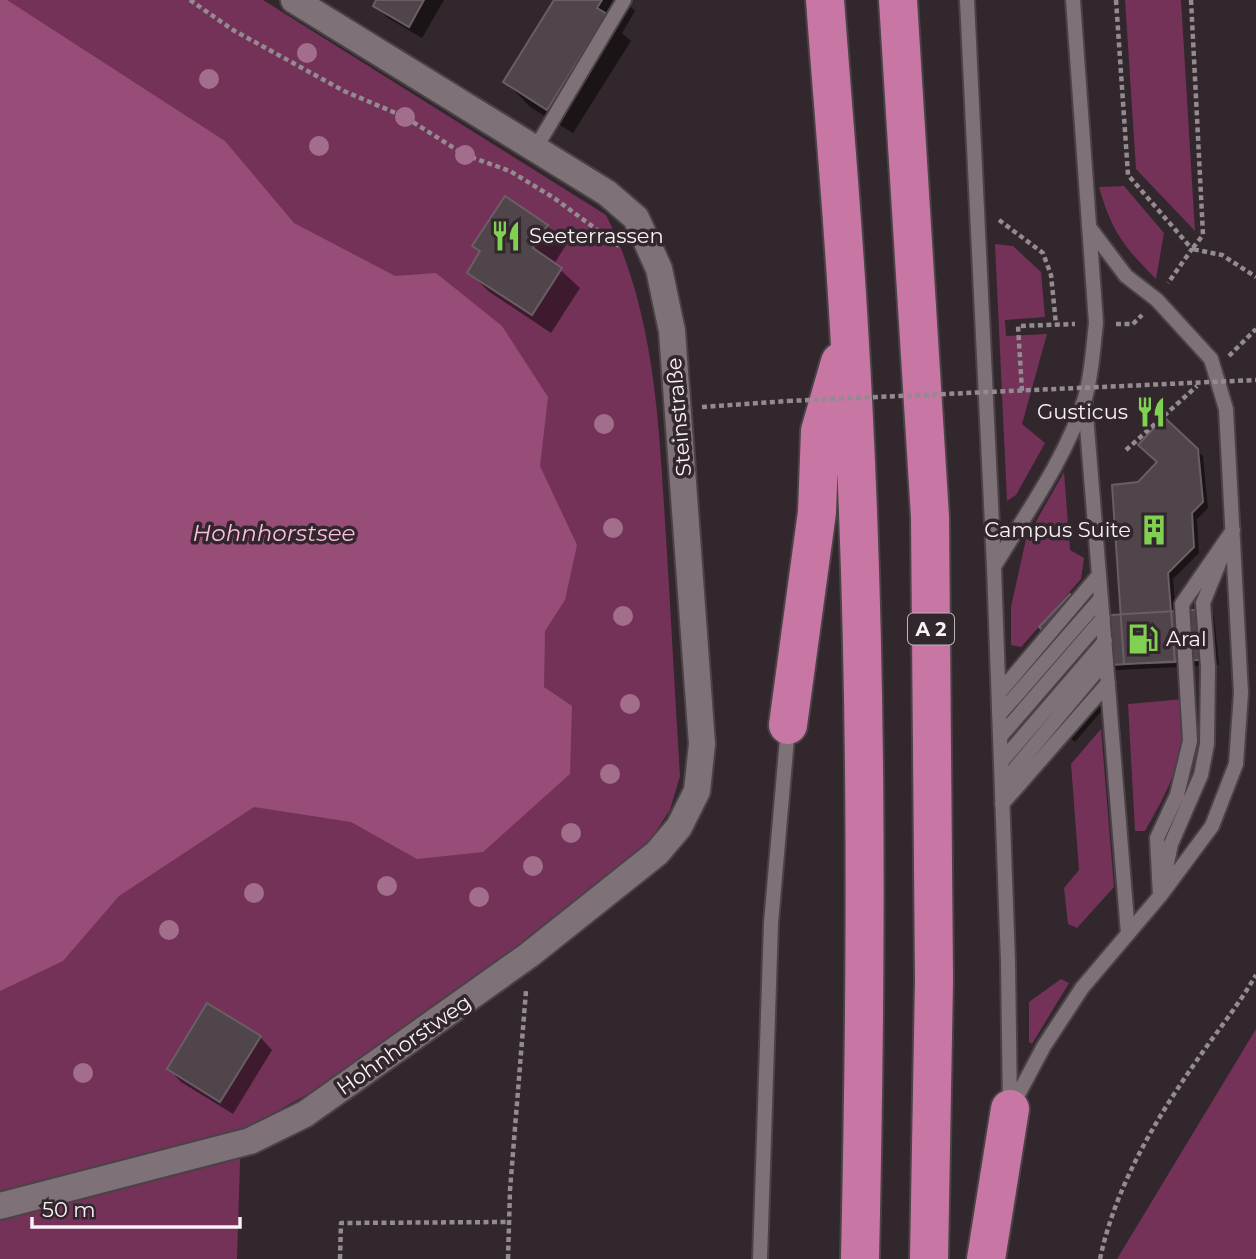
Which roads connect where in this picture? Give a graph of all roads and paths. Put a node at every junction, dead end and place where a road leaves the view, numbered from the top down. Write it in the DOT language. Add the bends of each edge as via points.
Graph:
graph roads {
  1 [pos="190,0"];
  2 [pos="293,0"];
  3 [pos="624,0"];
  4 [pos="825,0"];
  5 [pos="898,0"];
  6 [pos="967,0"];
  7 [pos="1073,0"];
  8 [pos="1116,0"];
  9 [pos="1191,0"];
  10 [pos="328,9"];
  11 [pos="535,149"];
  12 [pos="979,216"];
  13 [pos="1090,227"];
  14 [pos="1192,249"];
  15 [pos="660,275"];
  16 [pos="1256,277"];
  17 [pos="1167,284"];
  18 [pos="1148,310"];
  19 [pos="1079,323"];
  20 [pos="1056,324"];
  21 [pos="1112,324"];
  22 [pos="1256,329"];
  23 [pos="850,330"];
  24 [pos="1214,370"];
  25 [pos="1256,380"];
  26 [pos="1023,391"];
  27 [pos="1084,398"];
  28 [pos="680,408"];
  29 [pos="1126,450"];
  30 [pos="1233,530"];
  31 [pos="994,567"];
  32 [pos="1099,575"];
  33 [pos="1101,597"];
  34 [pos="1103,618"];
  35 [pos="1105,640"];
  36 [pos="1106,660"];
  37 [pos="1108,683"];
  38 [pos="999,693"];
  39 [pos="999,715"];
  40 [pos="788,725"];
  41 [pos="1000,737"];
  42 [pos="702,744"];
  43 [pos="1000,762"];
  44 [pos="1002,784"];
  45 [pos="1002,804"];
  46 [pos="1160,896"];
  47 [pos="1128,934"];
  48 [pos="528,955"];
  49 [pos="1256,975"];
  50 [pos="1010,1109"];
  51 [pos="2,1203"];
  52 [pos="508,1223"];
  53 [pos="340,1259"];
  54 [pos="508,1259"];
  55 [pos="760,1259"];
  56 [pos="860,1259"];
  57 [pos="929,1259"];
  58 [pos="986,1259"];
  59 [pos="1100,1259"];
  1 -- 15 [label="path" via="233,30 344,91 405,117 465,155 510,171"];
  2 -- 10 [label="street, Steinstraße"];
  3 -- 11 [label="lane"];
  4 -- 23 [label="highway"];
  5 -- 57 [label="highway, A 2" via="930,517 934,980"];
  6 -- 12 [label="lane"];
  7 -- 13 [label="lane"];
  8 -- 14 [label="path" via="1128,175"];
  9 -- 14 [label="path" via="1203,235"];
  10 -- 11 [label="street, Steinstraße"];
  11 -- 15 [label="street, Steinstraße" via="607,193 636,218"];
  12 -- 20 [label="path" via="996,218 1043,253 1051,275"];
  12 -- 31 [label="lane"];
  13 -- 24 [label="lane" via="1125,276 1157,300"];
  13 -- 27 [label="lane" via="1096,323"];
  14 -- 16 [label="path" via="1222,255"];
  14 -- 17 [label="path"];
  15 -- 28 [label="street, Steinstraße" via="672,331"];
  18 -- 21 [label="path" via="1133,324"];
  19 -- 20 [label="path"];
  20 -- 26 [label="path" via="1018,326"];
  22 -- 24 [label="path"];
  23 -- 40 [label="highway" via="820,431 817,512"];
  23 -- 56 [label="highway" via="866,999"];
  24 -- 29 [label="path"];
  24 -- 30 [label="lane" via="1226,409"];
  25 -- 26 [label="path, bridge"];
  26 -- 28 [label="path, bridge"];
  27 -- 31 [label="lane" via="1059,457"];
  27 -- 32 [label="lane"];
  28 -- 42 [label="street, Steinstraße"];
  30 -- 46 [label="lane" via="1203,603 1209,707 1203,765 1171,844"];
  30 -- 46 [label="lane" via="1241,693 1236,764 1212,826"];
  30 -- 46 [label="lane" via="1182,604 1190,741 1177,794 1157,838"];
  31 -- 38 [label="lane"];
  32 -- 33 [label="lane"];
  32 -- 38 [label="lane"];
  33 -- 34 [label="lane"];
  33 -- 39 [label="lane"];
  34 -- 35 [label="lane"];
  34 -- 41 [label="lane"];
  35 -- 36 [label="lane"];
  35 -- 43 [label="lane"];
  36 -- 37 [label="lane"];
  36 -- 44 [label="lane"];
  37 -- 45 [label="lane"];
  37 -- 47 [label="lane"];
  38 -- 39 [label="lane"];
  39 -- 41 [label="lane"];
  40 -- 55 [label="lane" via="771,923"];
  41 -- 43 [label="lane"];
  42 -- 48 [label="street, Hohnhorstweg" via="697,791 679,827 657,853"];
  43 -- 44 [label="lane"];
  44 -- 45 [label="lane"];
  45 -- 50 [label="lane"];
  46 -- 47 [label="lane"];
  47 -- 50 [label="lane" via="1082,988"];
  48 -- 51 [label="street, Hohnhorstweg" via="350,1084 305,1114 250,1141"];
  48 -- 52 [label="path"];
  49 -- 59 [label="path" via="1144,1144 1109,1219"];
  50 -- 58 [label="highway"];
  52 -- 53 [label="path" via="341,1223"];
  52 -- 54 [label="path"];
}
